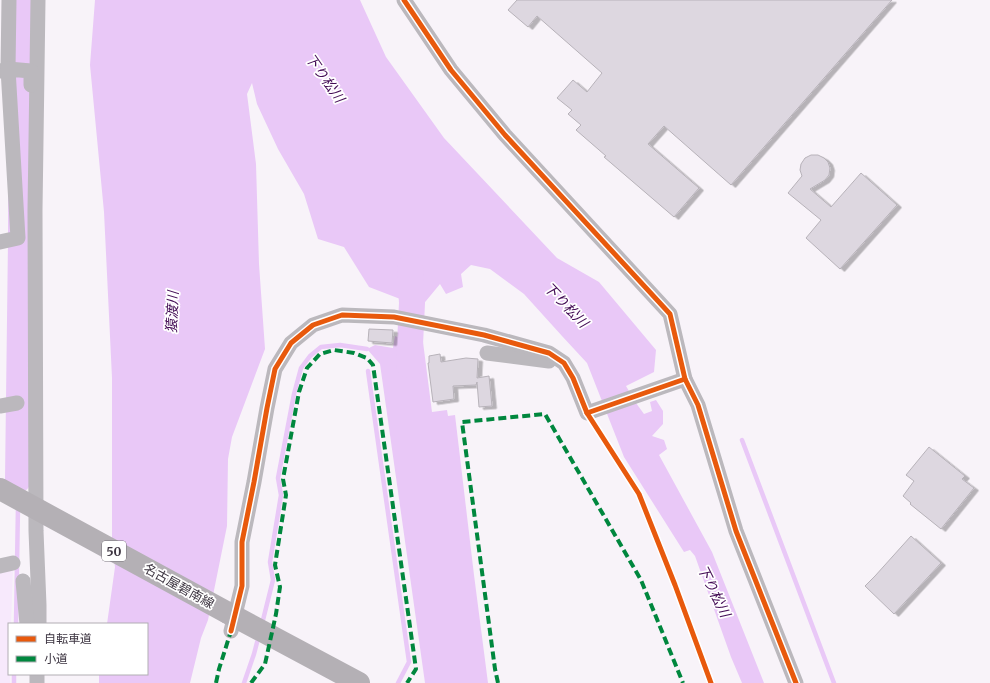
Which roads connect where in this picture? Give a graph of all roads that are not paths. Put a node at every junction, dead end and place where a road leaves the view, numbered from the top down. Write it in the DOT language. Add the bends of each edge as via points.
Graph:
graph roads {
  1 [pos="8,0"];
  2 [pos="38,0"];
  3 [pos="404,0"];
  4 [pos="6,70"];
  5 [pos="36,137"];
  6 [pos="0,242"];
  7 [pos="487,354"];
  8 [pos="564,363"];
  9 [pos="680,381"];
  10 [pos="16,403"];
  11 [pos="0,406"];
  12 [pos="0,489"];
  13 [pos="23,581"];
  14 [pos="27,623"];
  15 [pos="39,623"];
  16 [pos="243,624"];
  17 [pos="359,683"];
  18 [pos="796,683"];
  1 -- 4 [label="street"];
  2 -- 5 [label="street"];
  3 -- 9 [label="street" via="451,70 505,135 670,314"];
  4 -- 5 [label="street" via="31,71 30,125"];
  4 -- 6 [label="street" via="18,238"];
  5 -- 15 [label="street" via="36,523"];
  7 -- 8 [label="street"];
  8 -- 9 [label="street" via="587,413"];
  8 -- 16 [label="street" via="549,353 484,335 394,316 342,315 313,325 291,343 275,369 242,542"];
  9 -- 18 [label="street" via="698,406 736,531"];
  10 -- 11 [label="street"];
  12 -- 16 [label="main road, 名古屋碧南線 / 50, bridge"];
  13 -- 14 [label="street"];
  16 -- 17 [label="main road, 名古屋碧南線 / 50"];
}
